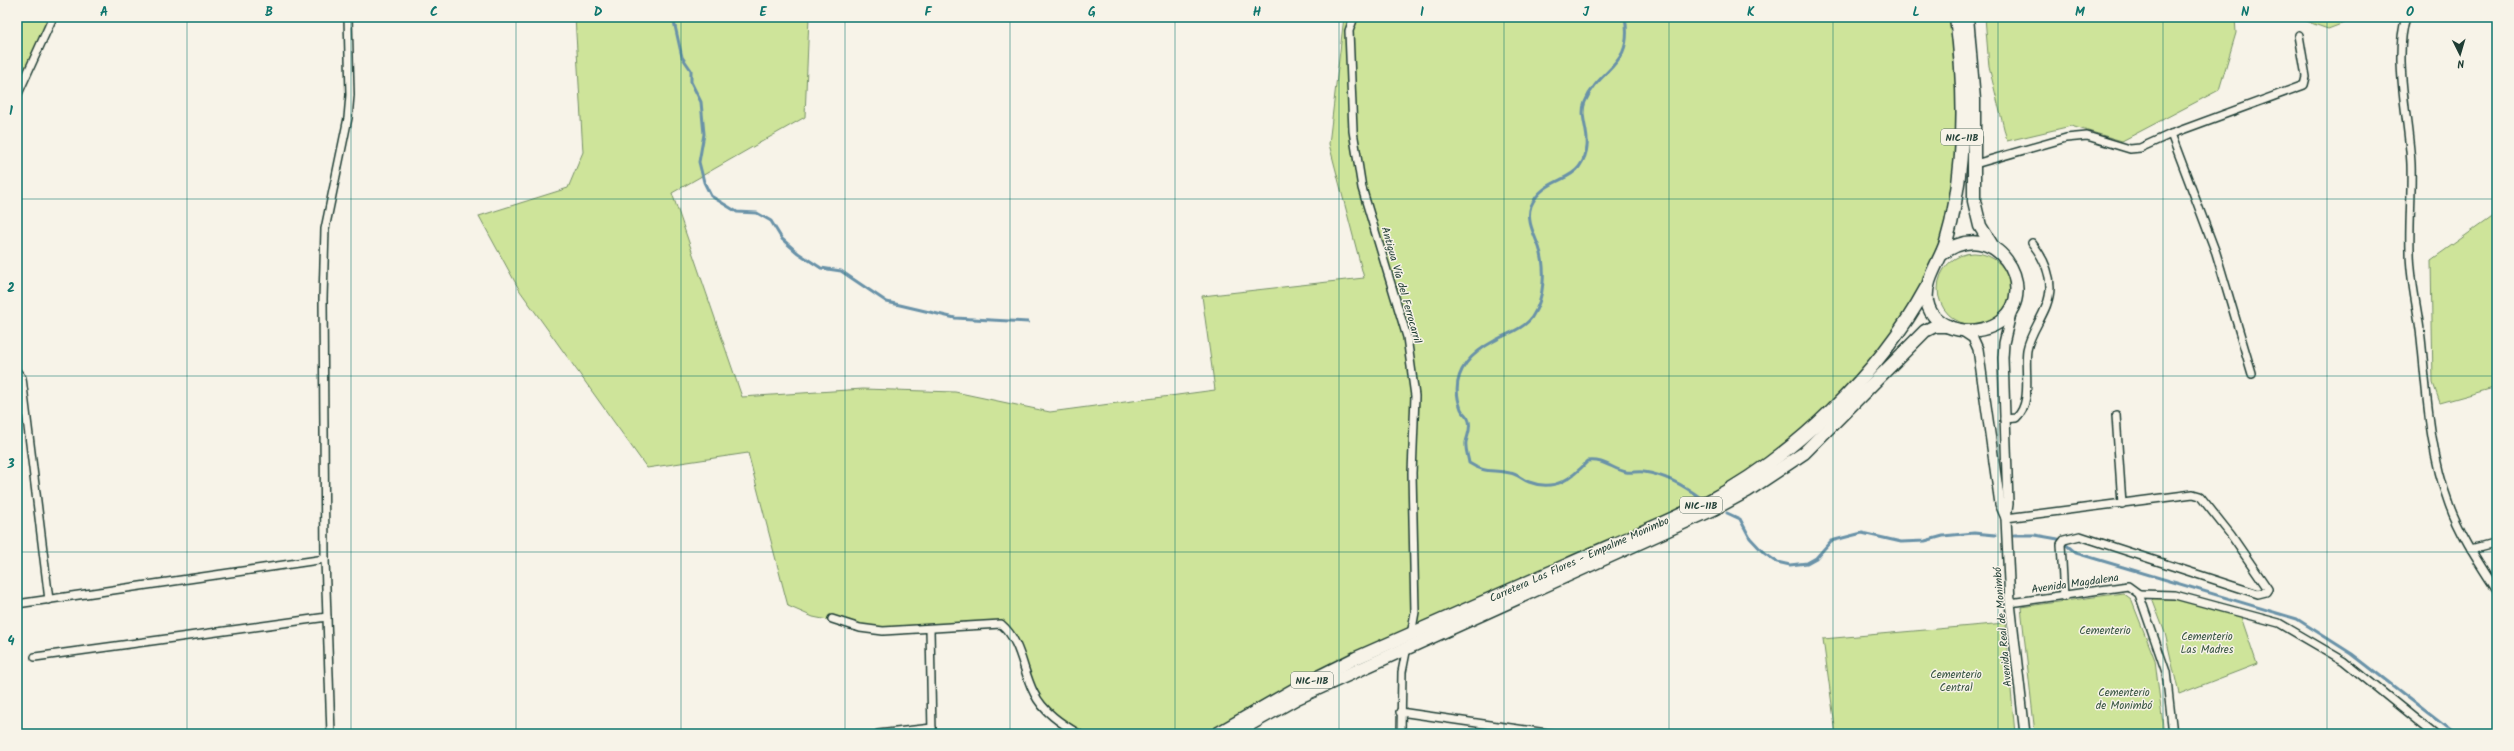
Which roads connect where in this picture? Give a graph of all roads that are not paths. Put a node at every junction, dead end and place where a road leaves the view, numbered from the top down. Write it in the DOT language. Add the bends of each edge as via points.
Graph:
graph roads {
  1 [pos="53,17"];
  2 [pos="348,17"];
  3 [pos="1354,17"];
  4 [pos="1956,17"];
  5 [pos="1967,17"];
  6 [pos="2406,17"];
  7 [pos="2299,35"];
  8 [pos="17,96"];
  9 [pos="2171,134"];
  10 [pos="1975,164"];
  11 [pos="2032,243"];
  12 [pos="1993,247"];
  13 [pos="1941,255"];
  14 [pos="1926,288"];
  15 [pos="2012,310"];
  16 [pos="1948,326"];
  17 [pos="1961,330"];
  18 [pos="17,372"];
  19 [pos="2252,374"];
  20 [pos="2116,415"];
  21 [pos="2004,419"];
  22 [pos="2122,504"];
  23 [pos="2006,518"];
  24 [pos="2497,543"];
  25 [pos="2471,550"];
  26 [pos="325,559"];
  27 [pos="2497,591"];
  28 [pos="2139,594"];
  29 [pos="2064,597"];
  30 [pos="49,600"];
  31 [pos="2010,603"];
  32 [pos="17,604"];
  33 [pos="327,617"];
  34 [pos="832,620"];
  35 [pos="930,629"];
  36 [pos="1411,634"];
  37 [pos="1406,649"];
  38 [pos="35,657"];
  39 [pos="1400,712"];
  40 [pos="932,731"];
  41 [pos="331,734"];
  42 [pos="878,734"];
  43 [pos="1079,734"];
  44 [pos="1217,734"];
  45 [pos="1234,734"];
  46 [pos="1401,734"];
  47 [pos="1554,734"];
  48 [pos="2025,734"];
  49 [pos="2173,734"];
  50 [pos="2434,734"];
  1 -- 8 [label="street"];
  2 -- 26 [label="street" via="348,118 325,229"];
  3 -- 36 [label="street, Antigua Vía del Ferrocarril" via="1348,32 1350,77 1353,131 1362,188 1407,337 1415,396 1412,473 1415,612"];
  4 -- 13 [label="highway, NIC-11B" via="1960,50 1962,151 1954,211"];
  5 -- 10 [label="highway, NIC-11B" via="1974,100"];
  6 -- 25 [label="street" via="2402,30 2402,63 2410,162 2410,258 2412,287 2421,336 2428,423 2449,504"];
  7 -- 9 [label="street" via="2306,77 2304,85"];
  9 -- 10 [label="street" via="2140,148 2130,149 2087,136 2066,138"];
  9 -- 19 [label="street" via="2216,253"];
  10 -- 12 [label="highway, NIC-11B" via="1975,208 1980,226"];
  11 -- 21 [label="street" via="2045,264 2050,289 2046,307 2027,349 2025,404 2016,418"];
  12 -- 13 [label="highway" via="1981,242 1962,243"];
  12 -- 15 [label="highway, NIC-11B" via="2007,261 2015,279 2016,294"];
  13 -- 14 [label="highway, NIC-11B"];
  14 -- 16 [label="highway, NIC-11B" via="1930,310"];
  14 -- 36 [label="highway, Carretera Las Flores - Empalme Monimbo / NIC-11B" via="1900,333 1867,372 1810,430 1770,462 1708,502"];
  15 -- 17 [label="highway, NIC-11B" via="2001,322 1991,326 1977,331"];
  15 -- 21 [label="street, Avenida Real de Monimbó" via="2004,343"];
  16 -- 17 [label="highway, NIC-11B"];
  16 -- 37 [label="highway, Carretera Las Flores - Empalme Monimbo / NIC-11B" via="1935,326 1925,331 1804,453 1748,491"];
  17 -- 23 [label="street, Avenida Real de Monimbó" via="1973,338 1979,355 2000,504"];
  18 -- 30 [label="street" via="22,378"];
  20 -- 22 [label="street"];
  21 -- 23 [label="street, Avenida Real de Monimbó" via="2008,504"];
  22 -- 23 [label="street"];
  22 -- 29 [label="street" via="2193,494 2200,496 2231,535 2258,577 2266,584 2266,592 2258,594 2080,536 2064,540 2061,544"];
  23 -- 31 [label="street, Avenida Real de Monimbó"];
  24 -- 25 [label="street"];
  25 -- 27 [label="street"];
  26 -- 30 [label="street"];
  26 -- 33 [label="street"];
  28 -- 29 [label="street, Avenida Magdalena" via="2128,586"];
  28 -- 49 [label="street" via="2165,666"];
  28 -- 50 [label="street" via="2175,595 2280,623 2344,661"];
  29 -- 31 [label="street, Avenida Magdalena"];
  30 -- 32 [label="street"];
  31 -- 48 [label="street, Avenida Real de Monimbó"];
  33 -- 38 [label="street"];
  33 -- 41 [label="street"];
  34 -- 35 [label="street" via="883,631"];
  35 -- 40 [label="street"];
  35 -- 43 [label="street" via="1001,624 1011,633 1034,694 1056,720"];
  36 -- 37 [label="street, Antigua Vía del Ferrocarril"];
  36 -- 44 [label="highway, Carretera Las Flores - Empalme Monimbo / NIC-11B" via="1304,684"];
  37 -- 39 [label="street, Antigua Vía del Ferrocarril"];
  37 -- 45 [label="highway, Carretera Las Flores - Empalme Monimbo / NIC-11B" via="1297,698"];
  39 -- 46 [label="street, Antigua Vía del Ferrocarril"];
  39 -- 47 [label="street"];
  40 -- 42 [label="street"];
}
